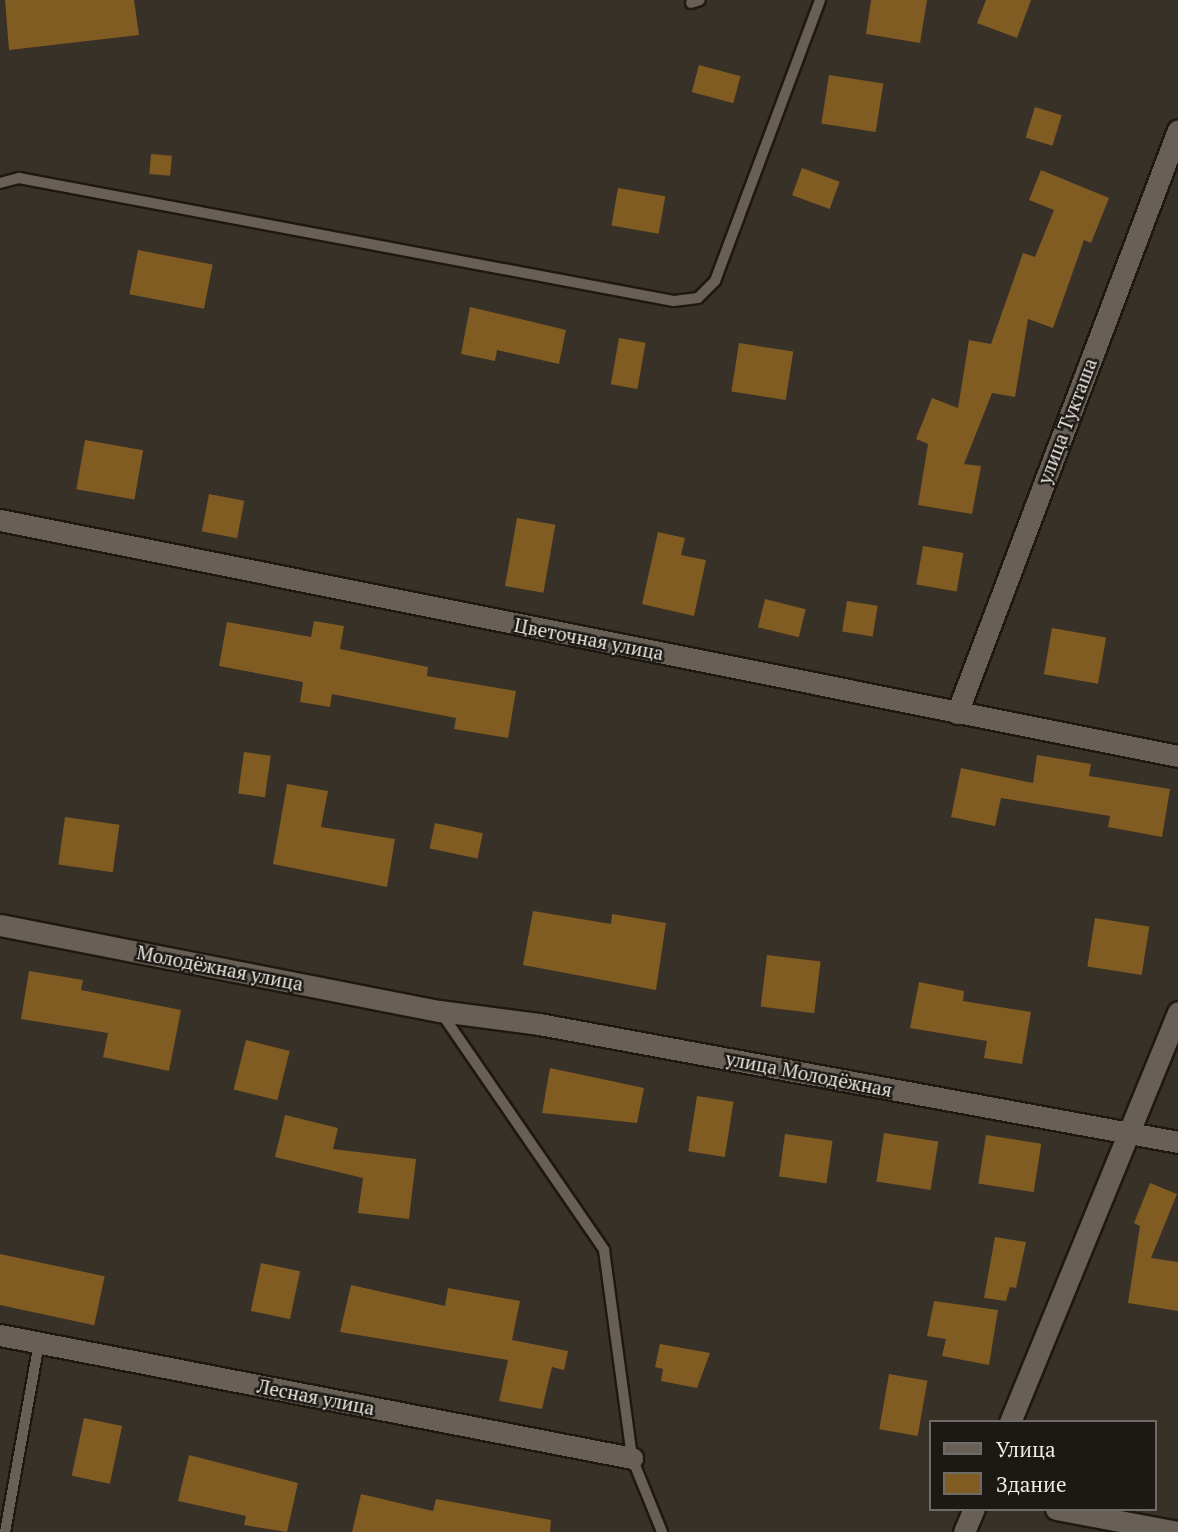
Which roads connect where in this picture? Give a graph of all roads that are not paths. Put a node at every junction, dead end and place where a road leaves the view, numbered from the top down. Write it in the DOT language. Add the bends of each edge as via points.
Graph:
graph roads {
  1 [pos="820,0"];
  2 [pos="1178,130"];
  3 [pos="0,183"];
  4 [pos="0,520"];
  5 [pos="957,713"];
  6 [pos="1178,756"];
  7 [pos="0,925"];
  8 [pos="440,1011"];
  9 [pos="1178,1013"];
  10 [pos="1129,1133"];
  11 [pos="1178,1142"];
  12 [pos="0,1335"];
  13 [pos="39,1343"];
  14 [pos="1011,1420"];
  15 [pos="632,1458"];
  16 [pos="973,1511"];
  17 [pos="1067,1511"];
  18 [pos="5,1532"];
  19 [pos="662,1532"];
  20 [pos="964,1532"];
  21 [pos="1178,1532"];
  1 -- 3 [label="lane" via="715,281 698,298 674,301 19,178"];
  2 -- 5 [label="street, улица Тукташа"];
  4 -- 5 [label="street, Цветочная улица"];
  5 -- 6 [label="street, Цветочная улица"];
  7 -- 8 [label="street, Молодёжная улица"];
  8 -- 10 [label="street, улица Молодёжная" via="539,1024"];
  8 -- 15 [label="lane" via="604,1250"];
  9 -- 10 [label="street"];
  10 -- 11 [label="street, улица Молодёжная"];
  10 -- 14 [label="street"];
  12 -- 13 [label="street, Лесная улица"];
  13 -- 15 [label="street, Лесная улица"];
  13 -- 18 [label="lane"];
  15 -- 19 [label="lane"];
  16 -- 20 [label="street"];
  17 -- 21 [label="street"];
}
